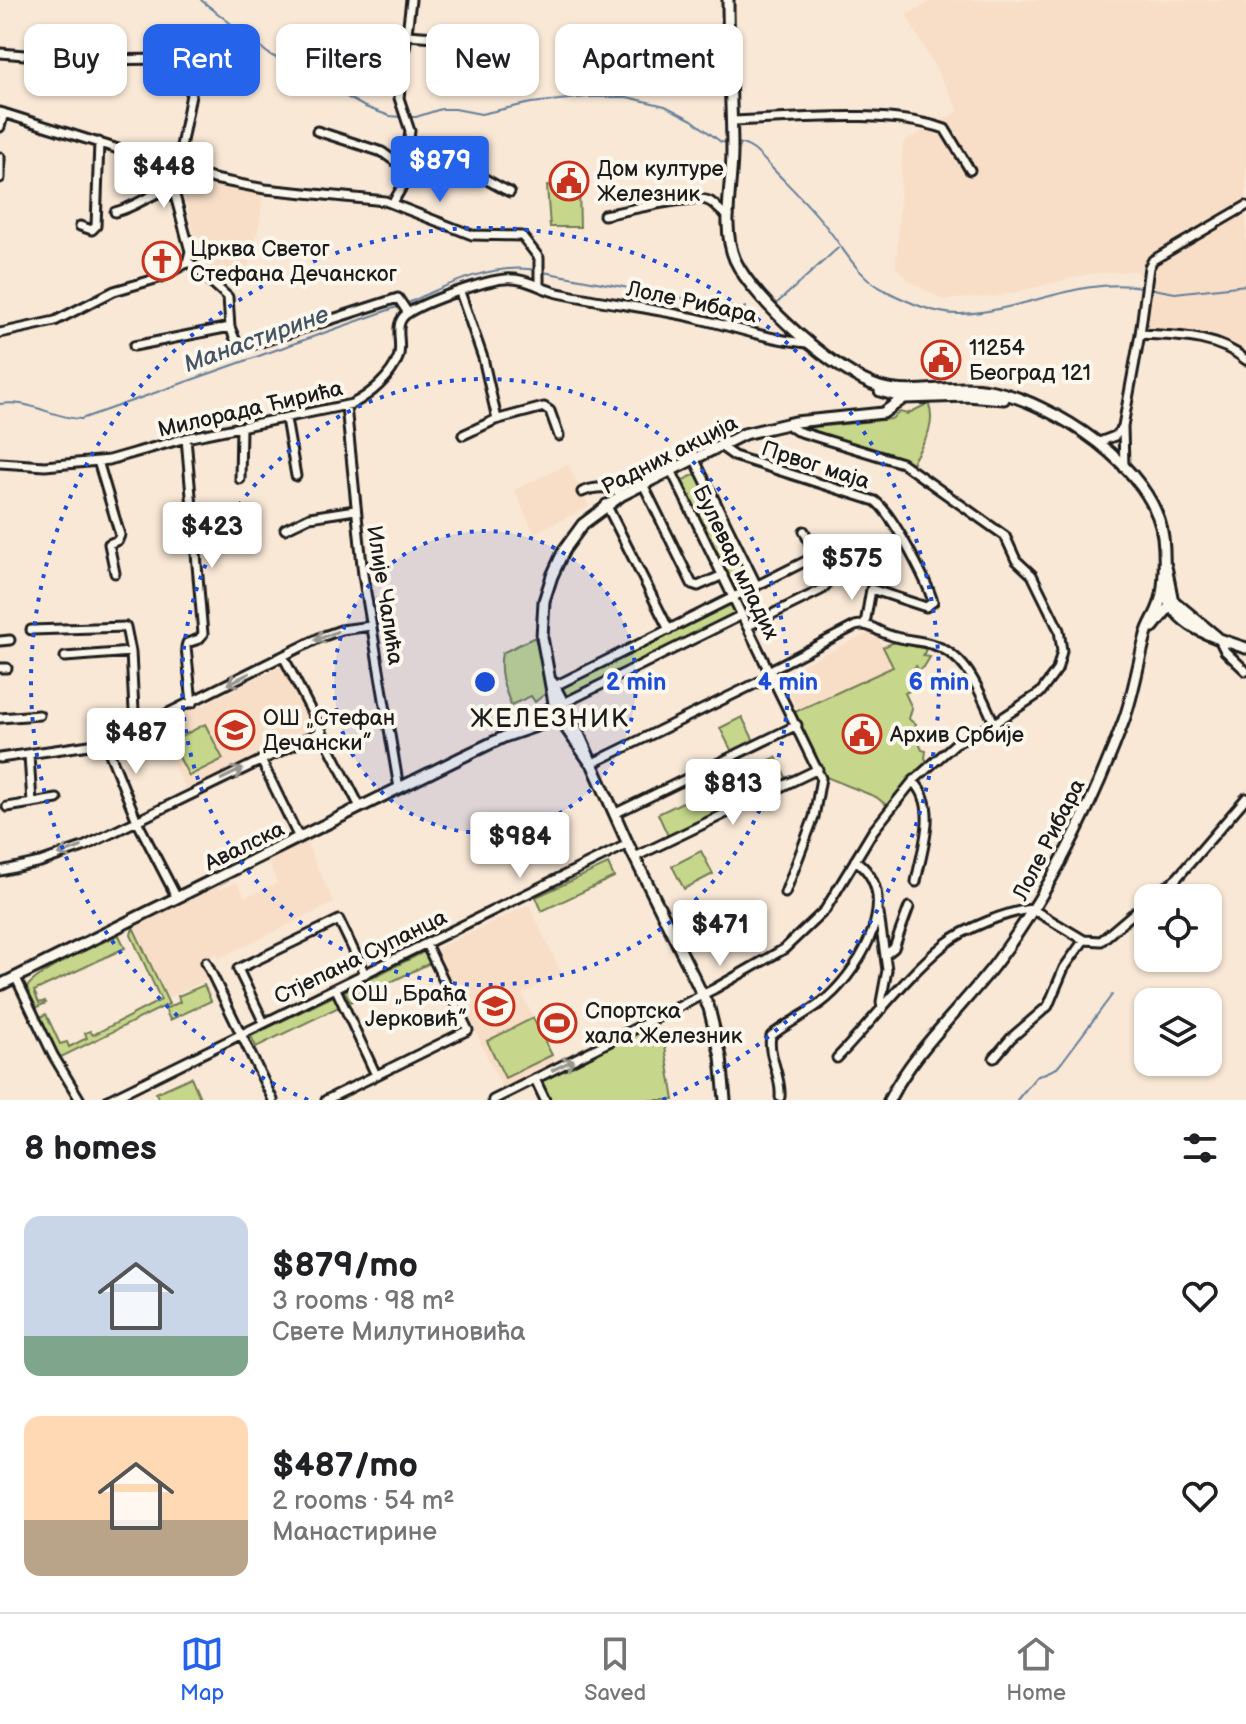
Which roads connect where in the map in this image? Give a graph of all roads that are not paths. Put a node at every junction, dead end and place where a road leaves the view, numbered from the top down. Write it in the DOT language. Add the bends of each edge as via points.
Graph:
graph roads {
  1 [pos="411,0"];
  2 [pos="728,0"];
  3 [pos="408,24"];
  4 [pos="0,53"];
  5 [pos="399,96"];
  6 [pos="2,113"];
  7 [pos="0,127"];
  8 [pos="732,127"];
  9 [pos="317,131"];
  10 [pos="99,142"];
  11 [pos="0,157"];
  12 [pos="177,168"];
  13 [pos="970,170"];
  14 [pos="408,171"];
  15 [pos="0,178"];
  16 [pos="173,188"];
  17 [pos="510,192"];
  18 [pos="393,203"];
  19 [pos="1246,206"];
  20 [pos="115,212"];
  21 [pos="604,215"];
  22 [pos="729,216"];
  23 [pos="80,226"];
  24 [pos="188,261"];
  25 [pos="539,285"];
  26 [pos="460,292"];
  27 [pos="407,311"];
  28 [pos="230,327"];
  29 [pos="0,333"];
  30 [pos="1140,334"];
  31 [pos="807,343"];
  32 [pos="134,346"];
  33 [pos="1246,360"];
  34 [pos="890,395"];
  35 [pos="346,406"];
  36 [pos="286,419"];
  37 [pos="497,419"];
  38 [pos="789,423"];
  39 [pos="1123,426"];
  40 [pos="241,428"];
  41 [pos="463,435"];
  42 [pos="559,436"];
  43 [pos="186,438"];
  44 [pos="1099,442"];
  45 [pos="720,446"];
  46 [pos="694,458"];
  47 [pos="98,461"];
  48 [pos="0,463"];
  49 [pos="1124,468"];
  50 [pos="671,470"];
  51 [pos="296,476"];
  52 [pos="240,479"];
  53 [pos="643,484"];
  54 [pos="582,492"];
  55 [pos="622,495"];
  56 [pos="606,504"];
  57 [pos="355,510"];
  58 [pos="285,529"];
  59 [pos="804,531"];
  60 [pos="816,556"];
  61 [pos="115,573"];
  62 [pos="723,575"];
  63 [pos="757,586"];
  64 [pos="734,598"];
  65 [pos="1167,599"];
  66 [pos="742,615"];
  67 [pos="865,624"];
  68 [pos="371,626"];
  69 [pos="748,626"];
  70 [pos="31,630"];
  71 [pos="669,630"];
  72 [pos="1219,639"];
  73 [pos="10,640"];
  74 [pos="0,641"];
  75 [pos="1246,648"];
  76 [pos="131,652"];
  77 [pos="283,656"];
  78 [pos="65,657"];
  79 [pos="1246,671"];
  80 [pos="772,672"];
  81 [pos="554,684"];
  82 [pos="192,703"];
  83 [pos="561,704"];
  84 [pos="39,715"];
  85 [pos="0,718"];
  86 [pos="557,718"];
  87 [pos="994,723"];
  88 [pos="797,725"];
  89 [pos="534,727"];
  90 [pos="135,730"];
  91 [pos="322,731"];
  92 [pos="504,737"];
  93 [pos="573,742"];
  94 [pos="106,744"];
  95 [pos="29,755"];
  96 [pos="0,758"];
  97 [pos="261,760"];
  98 [pos="590,762"];
  99 [pos="818,769"];
  100 [pos="913,781"];
  101 [pos="399,788"];
  102 [pos="1246,798"];
  103 [pos="57,799"];
  104 [pos="32,803"];
  105 [pos="7,807"];
  106 [pos="360,807"];
  107 [pos="614,814"];
  108 [pos="137,821"];
  109 [pos="299,838"];
  110 [pos="628,844"];
  111 [pos="635,857"];
  112 [pos="855,860"];
  113 [pos="0,869"];
  114 [pos="916,882"];
  115 [pos="1169,884"];
  116 [pos="785,893"];
  117 [pos="177,898"];
  118 [pos="909,907"];
  119 [pos="1034,909"];
  120 [pos="1134,911"];
  121 [pos="878,912"];
  122 [pos="1084,940"];
  123 [pos="426,944"];
  124 [pos="885,955"];
  125 [pos="206,962"];
  126 [pos="365,974"];
  127 [pos="16,978"];
  128 [pos="0,985"];
  129 [pos="336,989"];
  130 [pos="703,994"];
  131 [pos="882,1009"];
  132 [pos="264,1023"];
  133 [pos="241,1034"];
  134 [pos="837,1058"];
  135 [pos="994,1058"];
  136 [pos="376,1075"];
  137 [pos="535,1079"];
  138 [pos="780,1097"];
  139 [pos="80,1100"];
  140 [pos="108,1100"];
  141 [pos="273,1100"];
  142 [pos="326,1100"];
  143 [pos="493,1100"];
  144 [pos="545,1100"];
  145 [pos="725,1100"];
  146 [pos="889,1100"];
  1 -- 3 [label="street"];
  2 -- 8 [label="main road"];
  4 -- 12 [label="street" via="176,62 194,79"];
  5 -- 14 [label="street" via="409,128"];
  6 -- 7 [label="street"];
  6 -- 10 [label="street"];
  8 -- 13 [label="street" via="891,117 945,129"];
  8 -- 22 [label="main road"];
  9 -- 14 [label="street" via="382,152"];
  10 -- 12 [label="street"];
  10 -- 23 [label="street" via="96,227"];
  11 -- 15 [label="street"];
  12 -- 16 [label="street"];
  12 -- 18 [label="street" via="247,186"];
  14 -- 17 [label="street" via="449,163"];
  14 -- 18 [label="street"];
  16 -- 20 [label="street"];
  16 -- 24 [label="street"];
  18 -- 25 [label="street" via="467,233 522,236 541,266"];
  19 -- 30 [label="street" via="1153,260"];
  21 -- 22 [label="street" via="701,199"];
  22 -- 31 [label="main road" via="731,249 741,272"];
  24 -- 28 [label="street" via="225,293"];
  24 -- 29 [label="street" via="177,271 114,291 55,321"];
  25 -- 26 [label="street" via="503,279"];
  25 -- 31 [label="street, Лоле Рибара"];
  26 -- 27 [label="street"];
  26 -- 37 [label="street"];
  27 -- 28 [label="street" via="398,298 241,349"];
  27 -- 35 [label="street, Милорада Ћирића" via="399,326 395,365 370,393"];
  28 -- 32 [label="street"];
  30 -- 33 [label="street" via="1222,344"];
  30 -- 39 [label="street"];
  31 -- 34 [label="main road, Лоле Рибара"];
  34 -- 38 [label="main road, Радних акција" via="883,413"];
  34 -- 44 [label="main road, Лоле Рибара" via="967,387 992,391 1051,413"];
  35 -- 36 [label="street, Милорада Ћирића"];
  35 -- 57 [label="street, Илије Чалића"];
  36 -- 40 [label="street, Милорада Ћирића"];
  36 -- 51 [label="street"];
  37 -- 41 [label="street"];
  37 -- 42 [label="street" via="545,407"];
  38 -- 45 [label="main road, Радних акција"];
  38 -- 87 [label="street" via="797,431 902,463 1007,537 1057,626 1061,656 1046,687"];
  39 -- 44 [label="street"];
  39 -- 49 [label="street"];
  40 -- 43 [label="street, Милорада Ћирића"];
  40 -- 52 [label="street"];
  43 -- 47 [label="street, Милорада Ћирића"];
  43 -- 82 [label="street" via="203,634 186,647"];
  44 -- 49 [label="main road, Лоле Рибара"];
  45 -- 46 [label="main road, Радних акција"];
  45 -- 67 [label="street, Првог маја" via="734,456 880,505 932,603 926,607 871,589"];
  46 -- 50 [label="main road, Радних акција"];
  46 -- 63 [label="street"];
  47 -- 48 [label="street, Милорада Ћирића"];
  47 -- 61 [label="street" via="120,535 109,546"];
  49 -- 65 [label="main road, Лоле Рибара" via="1158,516"];
  50 -- 53 [label="main road, Радних акција"];
  50 -- 62 [label="street, Булевар младих"];
  53 -- 55 [label="main road, Радних акција"];
  53 -- 62 [label="street" via="692,584"];
  54 -- 55 [label="street" via="607,488"];
  55 -- 56 [label="main road, Радних акција"];
  56 -- 71 [label="street"];
  56 -- 81 [label="main road, Радних акција" via="572,539 544,601 542,637"];
  57 -- 58 [label="street" via="310,517"];
  57 -- 68 [label="street, Илије Чалића"];
  59 -- 60 [label="street"];
  60 -- 63 [label="street"];
  60 -- 69 [label="street" via="827,580 824,588"];
  62 -- 64 [label="street, Булевар младих"];
  63 -- 64 [label="street"];
  64 -- 66 [label="street, Булевар младих"];
  64 -- 71 [label="street"];
  65 -- 72 [label="main road"];
  65 -- 119 [label="main road, Лоле Рибара" via="1148,627 1110,755"];
  66 -- 69 [label="street, Булевар младих"];
  66 -- 83 [label="street"];
  67 -- 80 [label="street"];
  67 -- 87 [label="street" via="952,652 967,668"];
  68 -- 77 [label="street, one-way" via="332,633"];
  68 -- 101 [label="street, Илије Чалића"];
  69 -- 80 [label="street, Булевар младих"];
  70 -- 76 [label="street" via="123,626"];
  71 -- 81 [label="street"];
  72 -- 75 [label="main road"];
  72 -- 79 [label="street"];
  73 -- 74 [label="street"];
  76 -- 78 [label="street"];
  76 -- 90 [label="street"];
  77 -- 82 [label="street, one-way"];
  77 -- 91 [label="street"];
  80 -- 88 [label="street, Булевар младих"];
  80 -- 98 [label="street"];
  81 -- 83 [label="main road, Радних акција"];
  82 -- 90 [label="street"];
  83 -- 86 [label="main road"];
  83 -- 92 [label="main road, Авалска"];
  83 -- 98 [label="main road, Радних акција"];
  84 -- 85 [label="street"];
  86 -- 89 [label="main road, Авалска"];
  86 -- 93 [label="main road, Радних акција"];
  87 -- 100 [label="street" via="952,746"];
  88 -- 99 [label="street, Булевар младих"];
  88 -- 107 [label="street"];
  89 -- 92 [label="main road, Авалска"];
  89 -- 93 [label="main road" via="557,729"];
  90 -- 94 [label="street"];
  91 -- 97 [label="street"];
  91 -- 106 [label="street"];
  92 -- 101 [label="main road, Авалска"];
  93 -- 98 [label="main road, Радних акција"];
  94 -- 95 [label="street"];
  94 -- 108 [label="street"];
  95 -- 96 [label="street"];
  95 -- 104 [label="street"];
  108 -- 97 [label="street, one-way"];
  97 -- 109 [label="street"];
  98 -- 107 [label="main road, Радних акција"];
  99 -- 111 [label="street"];
  99 -- 116 [label="street, Булевар младих" via="822,782 816,808"];
  100 -- 112 [label="street"];
  100 -- 114 [label="street" via="923,793 926,812"];
  101 -- 106 [label="main road, Авалска"];
  102 -- 115 [label="street"];
  103 -- 104 [label="street"];
  104 -- 105 [label="street"];
  106 -- 109 [label="main road, Авалска"];
  107 -- 110 [label="main road, Радних акција"];
  108 -- 113 [label="street, one-way" via="60,856"];
  108 -- 117 [label="street"];
  109 -- 117 [label="main road, Авалска"];
  110 -- 111 [label="main road, Радних акција"];
  110 -- 123 [label="street, Стјепана Супанца"];
  111 -- 130 [label="main road, Радних акција"];
  112 -- 121 [label="street" via="871,875"];
  112 -- 130 [label="street" via="825,910 795,941"];
  117 -- 127 [label="main road, Авалска"];
  118 -- 124 [label="street" via="894,948"];
  119 -- 122 [label="street"];
  119 -- 131 [label="street" via="999,917 947,942"];
  119 -- 146 [label="main road, Лоле Рибара"];
  120 -- 122 [label="street" via="1104,940"];
  121 -- 124 [label="street"];
  121 -- 138 [label="street" via="858,959 837,988 770,1037"];
  122 -- 135 [label="street" via="1064,968 1048,1006"];
  123 -- 126 [label="street, Стјепана Супанца"];
  123 -- 136 [label="street" via="468,1030"];
  124 -- 131 [label="street"];
  125 -- 133 [label="street"];
  126 -- 129 [label="street, Стјепана Супанца"];
  126 -- 132 [label="street" via="339,920 238,969"];
  127 -- 128 [label="main road, Авалска"];
  127 -- 139 [label="street"];
  129 -- 132 [label="street, Стјепана Супанца"];
  129 -- 136 [label="street"];
  137 -- 130 [label="street, one-way"];
  130 -- 145 [label="main road, Радних акција" via="721,1057"];
  131 -- 134 [label="street"];
  132 -- 133 [label="street, Стјепана Супанца"];
  133 -- 140 [label="street, Стјепана Супанца"];
  133 -- 141 [label="street"];
  136 -- 142 [label="street"];
  137 -- 143 [label="street"];
  137 -- 144 [label="street"];
}
